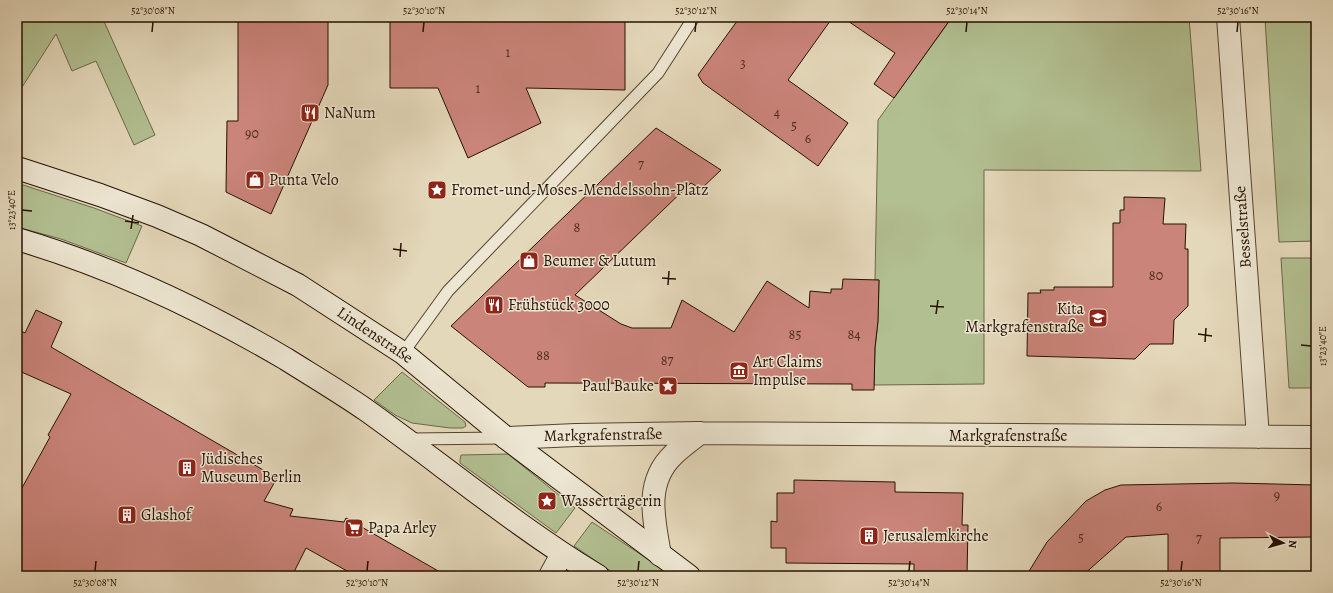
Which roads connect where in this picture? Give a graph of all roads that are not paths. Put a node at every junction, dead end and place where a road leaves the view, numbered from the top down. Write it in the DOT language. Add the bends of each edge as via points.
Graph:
graph roads {
  1 [pos="694,17"];
  2 [pos="1228,17"];
  3 [pos="17,168"];
  4 [pos="17,239"];
  5 [pos="403,353"];
  6 [pos="700,434"];
  7 [pos="1258,437"];
  8 [pos="1316,437"];
  9 [pos="506,438"];
  10 [pos="404,439"];
  11 [pos="562,554"];
  12 [pos="660,555"];
  13 [pos="550,576"];
  14 [pos="598,576"];
  15 [pos="690,576"];
  1 -- 5 [label="lane" via="658,73 448,291"];
  2 -- 7 [label="main road, Besselstraße"];
  3 -- 5 [label="main road, Lindenstraße" via="100,195 201,235 298,285"];
  4 -- 10 [label="main road" via="101,267 194,308 331,386"];
  5 -- 9 [label="main road, Lindenstraße"];
  6 -- 7 [label="main road, Markgrafenstraße"];
  6 -- 9 [label="main road, Markgrafenstraße"];
  6 -- 12 [label="main road, Markgrafenstraße" via="673,454 657,478 653,509"];
  7 -- 8 [label="main road, Markgrafenstraße"];
  9 -- 10 [label="lane"];
  9 -- 12 [label="main road, Lindenstraße"];
  10 -- 11 [label="main road"];
  11 -- 13 [label="main road"];
  11 -- 14 [label="main road"];
  12 -- 15 [label="main road, Lindenstraße"];
}
